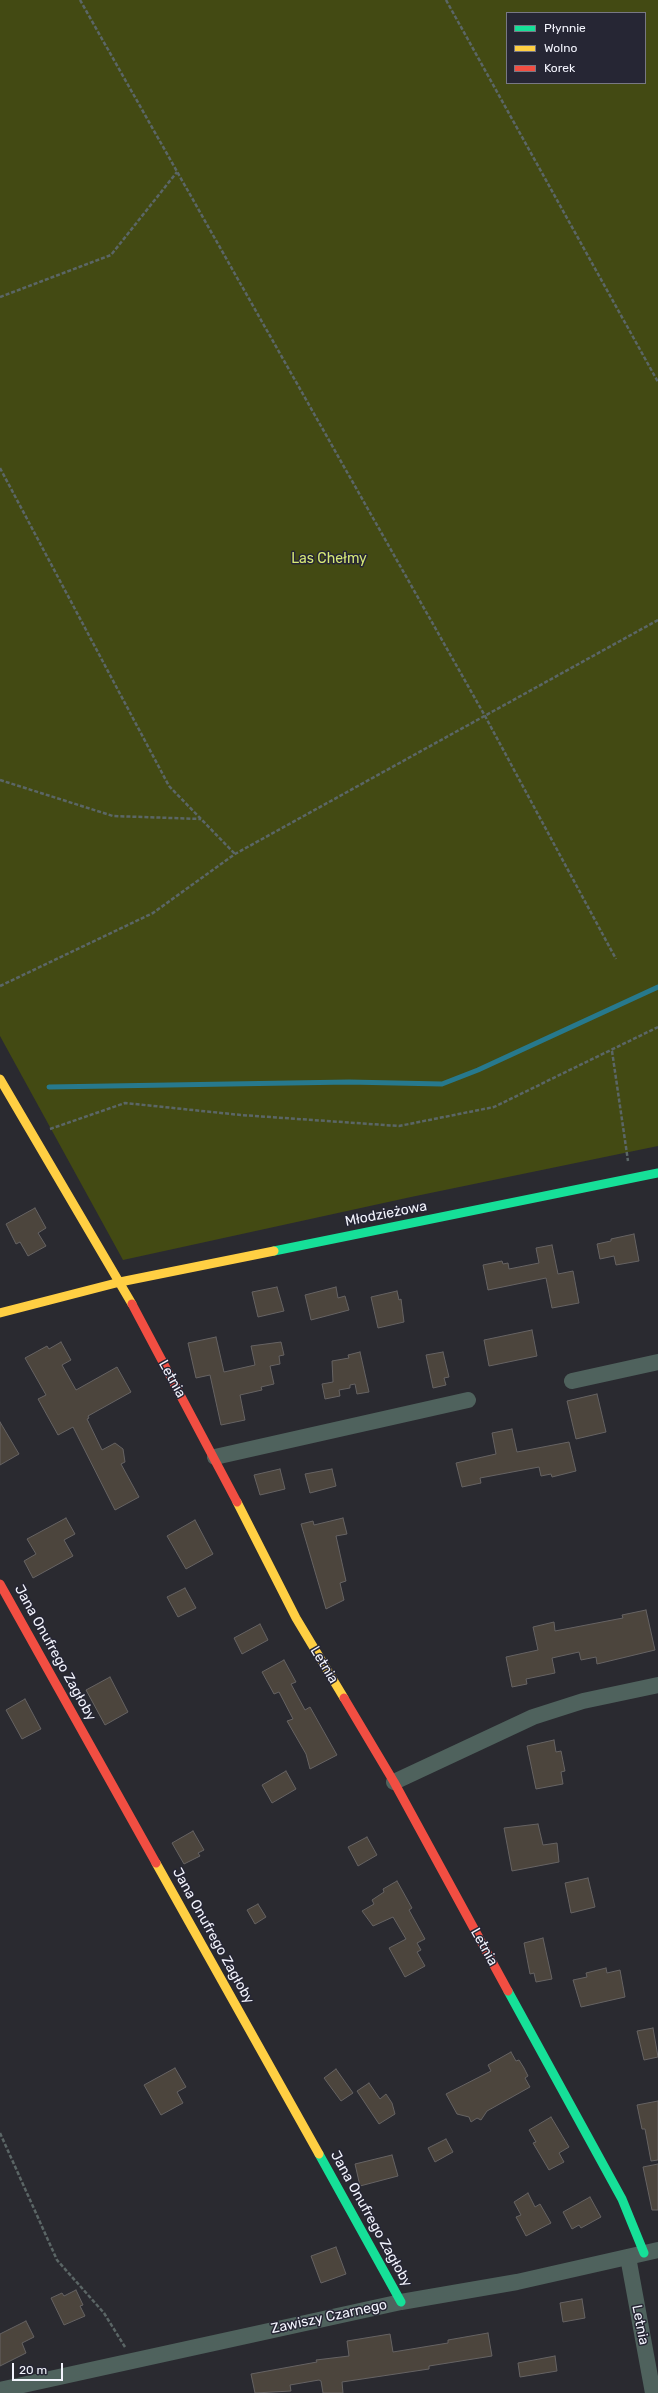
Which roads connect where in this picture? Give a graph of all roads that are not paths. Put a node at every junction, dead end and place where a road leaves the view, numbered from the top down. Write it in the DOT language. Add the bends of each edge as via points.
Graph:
graph roads {
  1 [pos="0,1079"];
  2 [pos="658,1174"];
  3 [pos="120,1282"];
  4 [pos="0,1313"];
  5 [pos="658,1362"];
  6 [pos="572,1381"];
  7 [pos="468,1400"];
  8 [pos="215,1457"];
  9 [pos="0,1584"];
  10 [pos="658,1685"];
  11 [pos="394,1782"];
  12 [pos="651,2252"];
  13 [pos="628,2256"];
  14 [pos="401,2302"];
  15 [pos="0,2390"];
  16 [pos="653,2393"];
  1 -- 3 [label="street, Letnia"];
  2 -- 3 [label="street, Młodzieżowa"];
  3 -- 4 [label="street, Młodzieżowa"];
  3 -- 8 [label="street, Letnia"];
  5 -- 6 [label="street"];
  7 -- 8 [label="street"];
  8 -- 11 [label="street, Letnia" via="296,1618"];
  9 -- 14 [label="street, Jana Onufrego Zagłoby"];
  10 -- 11 [label="street" via="583,1701 533,1717"];
  11 -- 12 [label="street, Letnia"];
  12 -- 13 [label="street, Zawiszy Czarnego"];
  13 -- 14 [label="street, Zawiszy Czarnego" via="517,2282"];
  13 -- 16 [label="street, Letnia"];
  14 -- 15 [label="street, Zawiszy Czarnego"];
}
